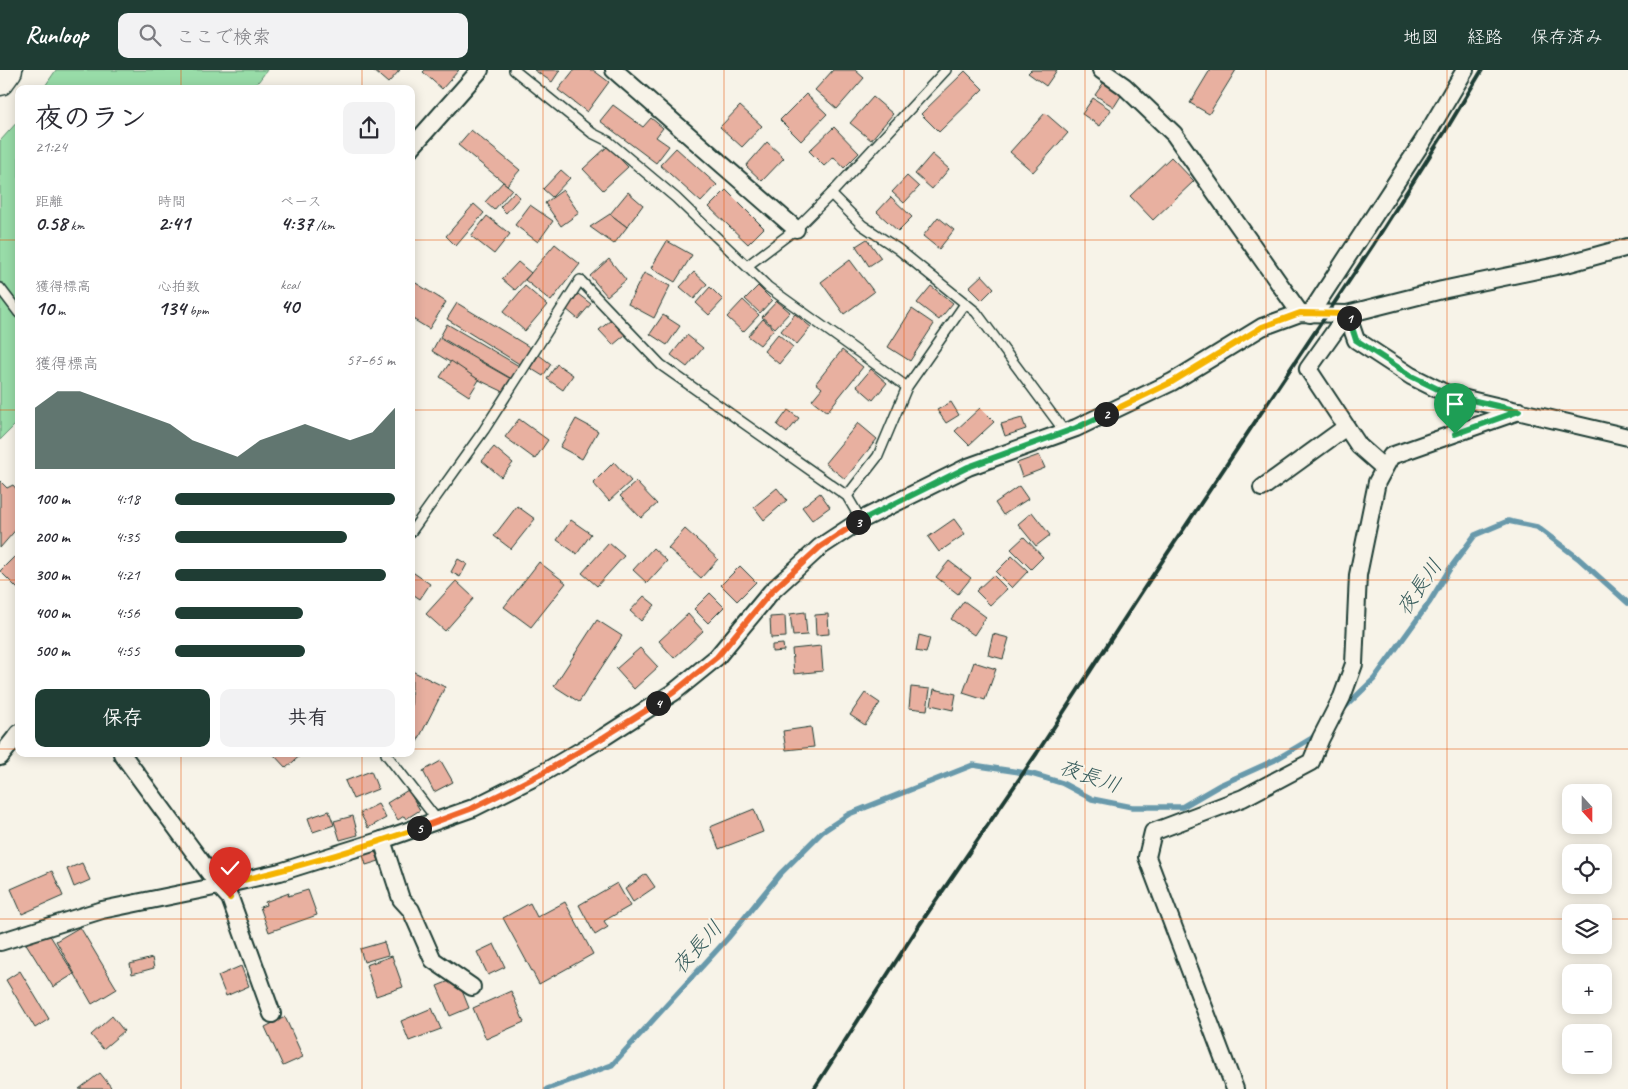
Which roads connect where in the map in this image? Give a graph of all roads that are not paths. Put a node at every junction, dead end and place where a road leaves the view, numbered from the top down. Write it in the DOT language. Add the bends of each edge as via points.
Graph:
graph roads {
  1 [pos="8,70"];
  2 [pos="16,70"];
  3 [pos="480,70"];
  4 [pos="514,70"];
  5 [pos="614,70"];
  6 [pos="946,70"];
  7 [pos="1101,70"];
  8 [pos="1465,70"];
  9 [pos="1125,76"];
  10 [pos="0,81"];
  11 [pos="0,91"];
  12 [pos="415,143"];
  13 [pos="831,194"];
  14 [pos="796,229"];
  15 [pos="1628,247"];
  16 [pos="747,266"];
  17 [pos="0,288"];
  18 [pos="965,304"];
  19 [pos="15,308"];
  20 [pos="1305,314"];
  21 [pos="1347,314"];
  22 [pos="907,387"];
  23 [pos="1519,411"];
  24 [pos="1346,427"];
  25 [pos="1065,432"];
  26 [pos="1628,437"];
  27 [pos="1384,468"];
  28 [pos="1262,488"];
  29 [pos="847,496"];
  30 [pos="861,520"];
  31 [pos="415,526"];
  32 [pos="15,738"];
  33 [pos="0,757"];
  34 [pos="124,757"];
  35 [pos="388,757"];
  36 [pos="438,821"];
  37 [pos="382,840"];
  38 [pos="219,886"];
  39 [pos="0,942"];
  40 [pos="472,987"];
  41 [pos="272,1014"];
  42 [pos="1235,1089"];
  1 -- 10 [label="highway"];
  2 -- 11 [label="lane"];
  3 -- 12 [label="street"];
  4 -- 16 [label="lane" via="592,133 608,141 676,198"];
  5 -- 14 [label="street"];
  6 -- 13 [label="lane"];
  7 -- 9 [label="street"];
  8 -- 20 [label="street" via="1423,141"];
  9 -- 20 [label="street" via="1174,134"];
  13 -- 14 [label="lane"];
  13 -- 18 [label="lane" via="862,225 898,248"];
  14 -- 16 [label="lane"];
  15 -- 21 [label="street"];
  16 -- 22 [label="lane" via="768,287"];
  17 -- 19 [label="lane"];
  18 -- 22 [label="lane"];
  18 -- 25 [label="lane" via="976,312"];
  20 -- 21 [label="street"];
  20 -- 25 [label="street" via="1262,327 1172,382"];
  21 -- 23 [label="street" via="1356,340 1411,376 1450,395"];
  21 -- 24 [label="street" via="1308,369"];
  22 -- 29 [label="lane" via="878,456"];
  23 -- 26 [label="street"];
  23 -- 27 [label="street" via="1391,456"];
  24 -- 27 [label="street" via="1359,446"];
  24 -- 28 [label="street"];
  25 -- 30 [label="street" via="968,467"];
  27 -- 42 [label="street" via="1377,482 1358,575 1354,664 1342,698 1311,762 1242,798 1153,832 1147,858"];
  29 -- 30 [label="lane"];
  29 -- 31 [label="lane" via="661,365 580,280 484,430"];
  30 -- 36 [label="street" via="820,547 771,592 717,657 674,692 541,774 473,808"];
  32 -- 33 [label="street"];
  34 -- 38 [label="street"];
  35 -- 36 [label="lane"];
  36 -- 37 [label="street"];
  37 -- 38 [label="street" via="280,872"];
  37 -- 40 [label="street" via="401,899 411,910 433,960"];
  38 -- 39 [label="street" via="102,910"];
  38 -- 41 [label="street" via="230,898"];
}
